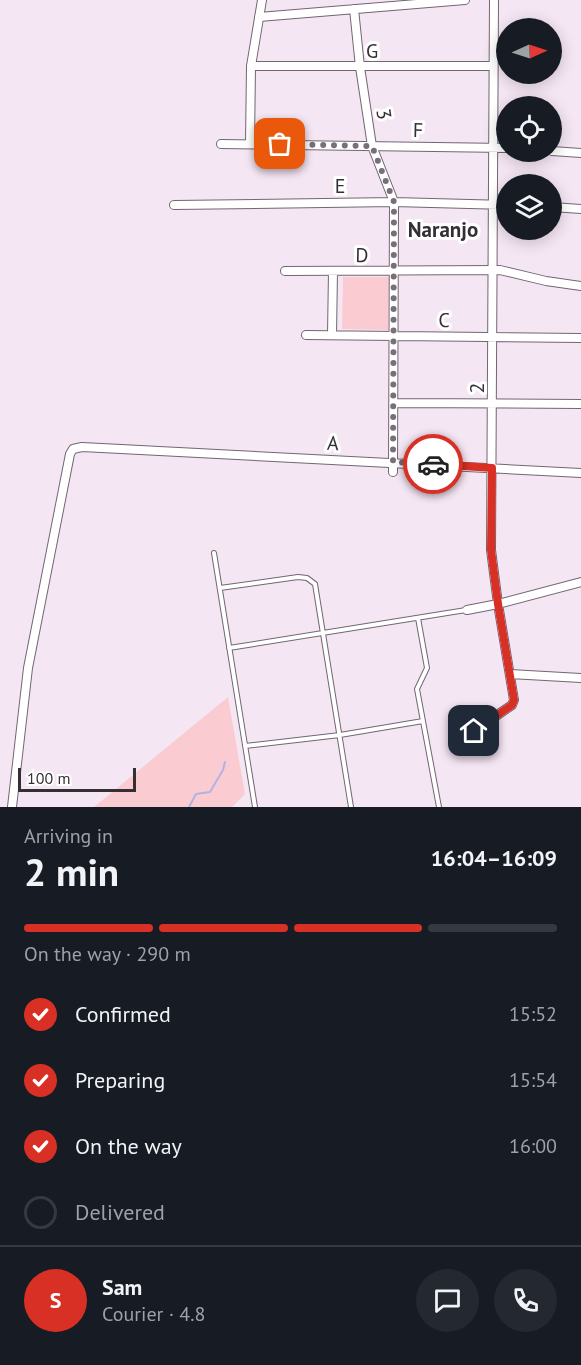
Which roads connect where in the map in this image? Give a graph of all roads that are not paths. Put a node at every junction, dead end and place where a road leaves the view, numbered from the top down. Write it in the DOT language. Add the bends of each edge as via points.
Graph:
graph roads {
  1 [pos="262,0"];
  2 [pos="465,0"];
  3 [pos="494,0"];
  4 [pos="354,9"];
  5 [pos="259,17"];
  6 [pos="494,54"];
  7 [pos="251,66"];
  8 [pos="494,66"];
  9 [pos="360,67"];
  10 [pos="250,143"];
  11 [pos="221,144"];
  12 [pos="372,146"];
  13 [pos="494,147"];
  14 [pos="562,152"];
  15 [pos="581,153"];
  16 [pos="394,202"];
  17 [pos="492,204"];
  18 [pos="496,204"];
  19 [pos="174,205"];
  20 [pos="562,208"];
  21 [pos="581,209"];
  22 [pos="285,271"];
  23 [pos="333,271"];
  24 [pos="493,271"];
  25 [pos="394,272"];
  26 [pos="581,286"];
  27 [pos="306,335"];
  28 [pos="332,335"];
  29 [pos="394,336"];
  30 [pos="493,337"];
  31 [pos="581,338"];
  32 [pos="394,403"];
  33 [pos="493,404"];
  34 [pos="581,404"];
  35 [pos="393,462"];
  36 [pos="492,468"];
  37 [pos="393,472"];
  38 [pos="581,473"];
  39 [pos="214,553"];
  40 [pos="581,582"];
  41 [pos="220,588"];
  42 [pos="498,604"];
  43 [pos="467,610"];
  44 [pos="418,618"];
  45 [pos="323,633"];
  46 [pos="229,648"];
  47 [pos="510,674"];
  48 [pos="581,678"];
  49 [pos="423,721"];
  50 [pos="340,735"];
  51 [pos="455,744"];
  52 [pos="245,746"];
  53 [pos="12,807"];
  54 [pos="255,807"];
  55 [pos="351,807"];
  56 [pos="440,807"];
  1 -- 5 [label="street"];
  2 -- 4 [label="street"];
  3 -- 6 [label="street, 2"];
  4 -- 5 [label="street"];
  4 -- 9 [label="street, 3"];
  5 -- 7 [label="street"];
  6 -- 8 [label="street, 2"];
  7 -- 9 [label="street, G"];
  7 -- 10 [label="street"];
  8 -- 9 [label="street, G"];
  8 -- 13 [label="street, 2"];
  9 -- 12 [label="street, 3"];
  10 -- 11 [label="street, F"];
  10 -- 12 [label="street, F"];
  12 -- 13 [label="street, F"];
  12 -- 16 [label="street, 3"];
  13 -- 17 [label="street, 2"];
  14 -- 15 [label="street"];
  16 -- 17 [label="street, E"];
  16 -- 19 [label="street, E"];
  16 -- 25 [label="street, 3"];
  17 -- 18 [label="street, E"];
  17 -- 24 [label="street, 2"];
  20 -- 21 [label="street"];
  22 -- 23 [label="street, D"];
  23 -- 25 [label="street, D"];
  23 -- 28 [label="street"];
  24 -- 25 [label="street, D"];
  24 -- 26 [label="street, D"];
  24 -- 30 [label="street, 2"];
  25 -- 29 [label="street, 3"];
  27 -- 28 [label="street, C"];
  28 -- 29 [label="street, C"];
  29 -- 30 [label="street, C"];
  29 -- 32 [label="street, 3"];
  30 -- 31 [label="street, C"];
  30 -- 33 [label="street, 2"];
  32 -- 33 [label="street"];
  32 -- 35 [label="street, 3"];
  33 -- 34 [label="street"];
  33 -- 36 [label="street, 2"];
  35 -- 36 [label="street, A"];
  35 -- 37 [label="street, 3"];
  35 -- 53 [label="street, A" via="73,449 28,668"];
  36 -- 38 [label="street, A"];
  36 -- 42 [label="street, 2" via="491,550"];
  39 -- 41 [label="lane"];
  40 -- 42 [label="street"];
  41 -- 45 [label="lane" via="307,578 315,584"];
  41 -- 46 [label="lane"];
  42 -- 43 [label="street"];
  42 -- 47 [label="street, 2"];
  43 -- 44 [label="lane"];
  44 -- 45 [label="lane"];
  44 -- 49 [label="lane" via="427,668 417,689"];
  45 -- 46 [label="lane"];
  45 -- 50 [label="lane"];
  46 -- 52 [label="lane"];
  47 -- 48 [label="street"];
  47 -- 51 [label="street, 2" via="512,705"];
  49 -- 50 [label="lane"];
  49 -- 56 [label="lane"];
  50 -- 52 [label="lane"];
  50 -- 55 [label="lane"];
  52 -- 54 [label="lane"];
}
